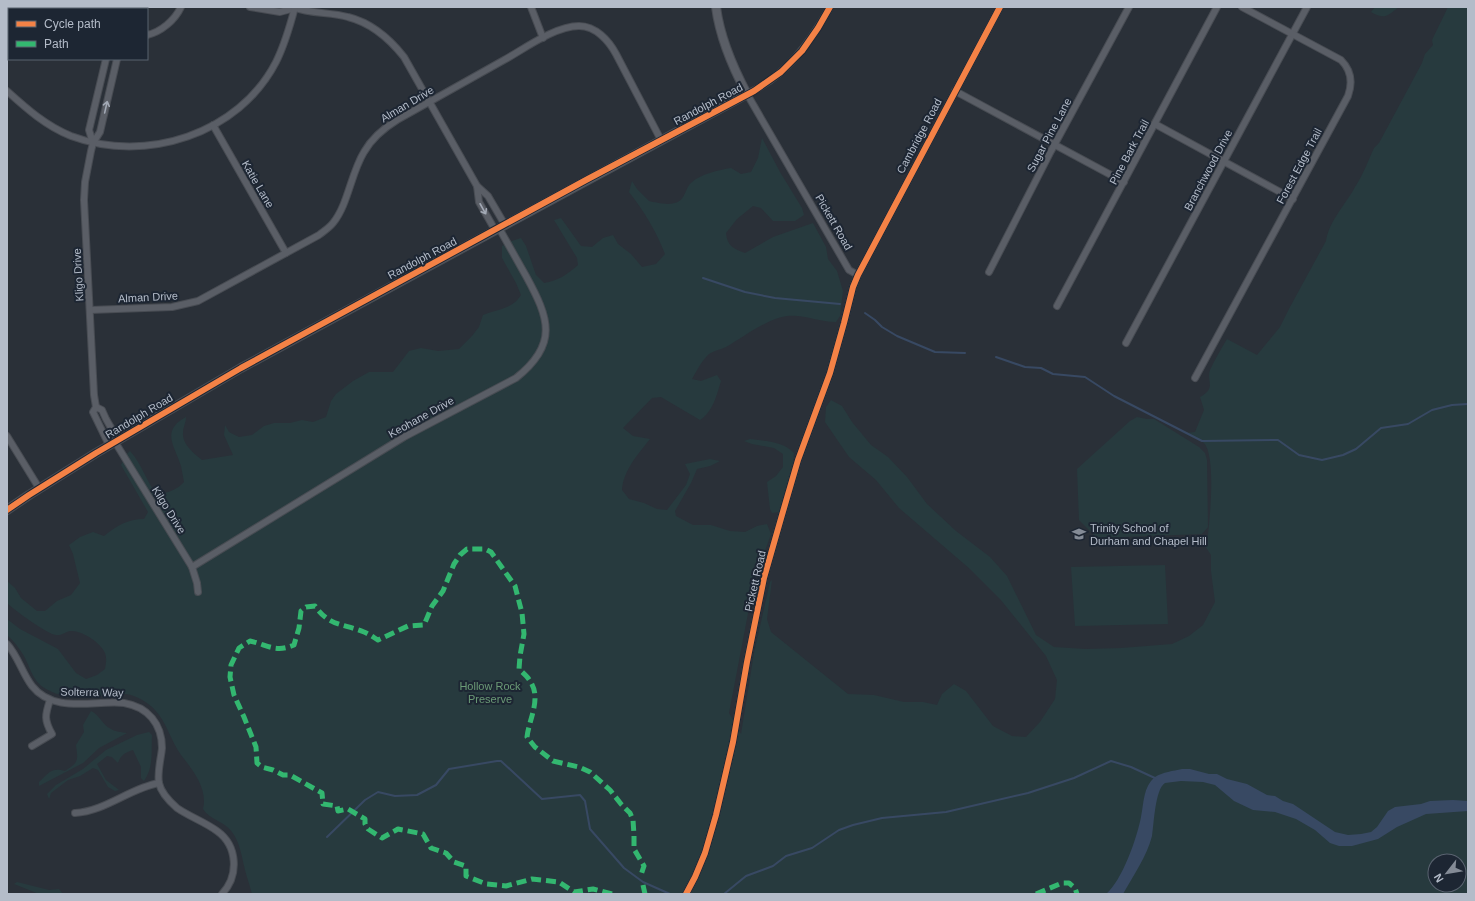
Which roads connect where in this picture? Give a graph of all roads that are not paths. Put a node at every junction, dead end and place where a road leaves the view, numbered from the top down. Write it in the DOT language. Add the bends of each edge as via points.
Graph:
graph roads {
  1 [pos="181,7"];
  2 [pos="250,7"];
  3 [pos="294,7"];
  4 [pos="531,7"];
  5 [pos="716,7"];
  6 [pos="830,7"];
  7 [pos="1000,7"];
  8 [pos="1129,7"];
  9 [pos="1217,7"];
  10 [pos="1242,7"];
  11 [pos="1307,7"];
  12 [pos="148,34"];
  13 [pos="1292,34"];
  14 [pos="543,38"];
  15 [pos="106,60"];
  16 [pos="117,60"];
  17 [pos="7,91"];
  18 [pos="954,91"];
  19 [pos="747,94"];
  20 [pos="429,102"];
  21 [pos="1155,124"];
  22 [pos="213,125"];
  23 [pos="661,140"];
  24 [pos="93,143"];
  25 [pos="1055,145"];
  26 [pos="1224,162"];
  27 [pos="1124,182"];
  28 [pos="477,186"];
  29 [pos="1293,199"];
  30 [pos="499,228"];
  31 [pos="286,253"];
  32 [pos="989,272"];
  33 [pos="858,275"];
  34 [pos="1057,306"];
  35 [pos="90,310"];
  36 [pos="1126,343"];
  37 [pos="1195,378"];
  38 [pos="96,407"];
  39 [pos="7,436"];
  40 [pos="114,442"];
  41 [pos="39,488"];
  42 [pos="7,510"];
  43 [pos="192,567"];
  44 [pos="198,592"];
  45 [pos="7,644"];
  46 [pos="50,700"];
  47 [pos="32,746"];
  48 [pos="159,783"];
  49 [pos="75,812"];
  50 [pos="222,894"];
  51 [pos="686,894"];
  1 -- 12 [label="street" via="167,25"];
  2 -- 3 [label="street, Keohane Drive" via="280,12"];
  3 -- 20 [label="street, Keohane Drive" via="348,17 374,28 391,41 404,57"];
  3 -- 22 [label="street" via="286,39 276,63 247,100"];
  4 -- 14 [label="street"];
  5 -- 19 [label="street, Pickett Road" via="724,44"];
  6 -- 19 [label="street, Randolph Road" via="814,35 796,58 774,77"];
  7 -- 18 [label="street, Cambridge Road"];
  8 -- 25 [label="street, Sugar Pine Lane"];
  9 -- 21 [label="street, Pine Bark Trail"];
  10 -- 13 [label="street, Forest Edge Trail"];
  11 -- 13 [label="street, Branchwood Drive"];
  13 -- 26 [label="street, Branchwood Drive"];
  13 -- 29 [label="street, Forest Edge Trail" via="1340,60 1346,67 1351,81 1348,96"];
  14 -- 20 [label="street, Alman Drive"];
  14 -- 23 [label="street, Alman Drive" via="565,28 580,26 602,36 616,54"];
  15 -- 24 [label="street, Kligo Drive" via="90,130"];
  24 -- 16 [label="street, Kligo Drive, one-way" via="100,132"];
  17 -- 24 [label="street" via="32,114 56,129"];
  18 -- 25 [label="street"];
  18 -- 33 [label="street, Cambridge Road"];
  19 -- 23 [label="street, Randolph Road"];
  19 -- 33 [label="street, Pickett Road" via="849,270"];
  20 -- 28 [label="street, Keohane Drive"];
  20 -- 31 [label="street, Alman Drive" via="378,134 360,160 333,222 319,235"];
  21 -- 26 [label="street"];
  21 -- 27 [label="street, Pine Bark Trail"];
  22 -- 24 [label="street" via="170,143 112,146"];
  22 -- 31 [label="street, Katie Lane"];
  23 -- 30 [label="street, Randolph Road"];
  24 -- 35 [label="street, Kligo Drive" via="84,200"];
  25 -- 27 [label="street"];
  25 -- 32 [label="street, Sugar Pine Lane"];
  26 -- 29 [label="street"];
  26 -- 36 [label="street, Branchwood Drive"];
  27 -- 34 [label="street, Pine Bark Trail"];
  28 -- 30 [label="street, Keohane Drive" via="488,196"];
  28 -- 30 [label="street, Keohane Drive, one-way" via="479,202"];
  29 -- 37 [label="street, Forest Edge Trail"];
  30 -- 40 [label="street, Randolph Road" via="248,364"];
  30 -- 43 [label="street, Keohane Drive" via="540,302 545,319 545,337 539,354 530,367 516,378 404,437"];
  31 -- 35 [label="street, Alman Drive" via="198,301 172,307"];
  33 -- 51 [label="street, Pickett Road" via="830,373 798,460 764,578 734,742 716,816 705,853"];
  35 -- 38 [label="street, Kligo Drive"];
  38 -- 40 [label="street" via="102,410"];
  38 -- 40 [label="street, Kligo Drive" via="94,417"];
  39 -- 41 [label="street"];
  40 -- 41 [label="street, Randolph Road"];
  40 -- 43 [label="street, Kilgo Drive"];
  41 -- 42 [label="street, Randolph Road"];
  43 -- 44 [label="street, Kilgo Drive"];
  45 -- 46 [label="street, Solterra Way" via="16,655 33,687"];
  46 -- 47 [label="street" via="45,713 52,734"];
  46 -- 48 [label="street, Solterra Way" via="79,704 124,703 148,713 161,733"];
  48 -- 49 [label="street" via="94,810"];
  48 -- 50 [label="street" via="171,803 218,832 228,843 233,858 233,874"];
}
